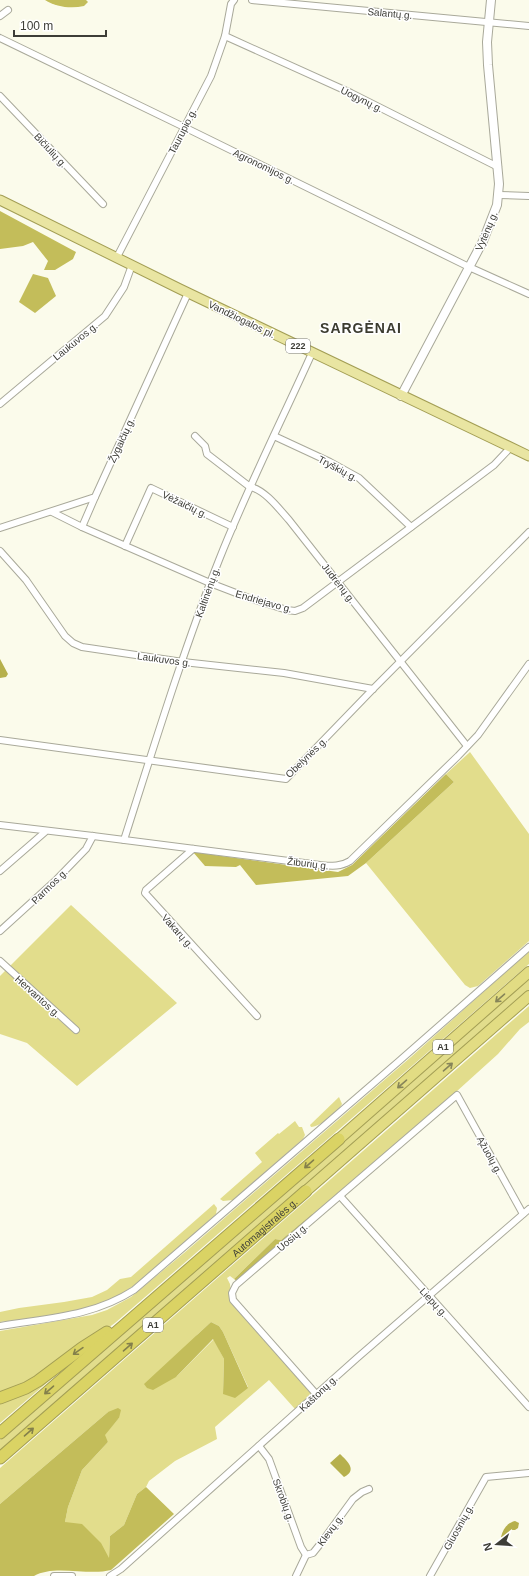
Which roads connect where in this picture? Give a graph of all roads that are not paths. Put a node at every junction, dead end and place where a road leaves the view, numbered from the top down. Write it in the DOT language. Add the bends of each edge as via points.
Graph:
graph roads {
  1 [pos="234,0"];
  2 [pos="252,0"];
  3 [pos="491,0"];
  4 [pos="8,10"];
  5 [pos="0,16"];
  6 [pos="488,21"];
  7 [pos="529,26"];
  8 [pos="225,36"];
  9 [pos="0,38"];
  10 [pos="0,96"];
  11 [pos="184,127"];
  12 [pos="498,167"];
  13 [pos="499,195"];
  14 [pos="529,196"];
  15 [pos="0,200"];
  16 [pos="103,204"];
  17 [pos="117,257"];
  18 [pos="132,265"];
  19 [pos="469,267"];
  20 [pos="188,293"];
  21 [pos="529,294"];
  22 [pos="312,353"];
  23 [pos="401,396"];
  24 [pos="0,404"];
  25 [pos="195,436"];
  26 [pos="274,436"];
  27 [pos="510,448"];
  28 [pos="529,456"];
  29 [pos="250,487"];
  30 [pos="95,497"];
  31 [pos="52,512"];
  32 [pos="82,527"];
  33 [pos="233,527"];
  34 [pos="411,527"];
  35 [pos="0,528"];
  36 [pos="529,532"];
  37 [pos="125,546"];
  38 [pos="0,551"];
  39 [pos="338,582"];
  40 [pos="210,583"];
  41 [pos="183,662"];
  42 [pos="400,662"];
  43 [pos="529,664"];
  44 [pos="373,689"];
  45 [pos="0,740"];
  46 [pos="467,746"];
  47 [pos="150,760"];
  48 [pos="0,825"];
  49 [pos="45,832"];
  50 [pos="93,836"];
  51 [pos="124,840"];
  52 [pos="193,849"];
  53 [pos="0,871"];
  54 [pos="0,932"];
  55 [pos="529,947"];
  56 [pos="0,962"];
  57 [pos="529,972"];
  58 [pos="529,996"];
  59 [pos="256,1016"];
  60 [pos="76,1030"];
  61 [pos="457,1095"];
  62 [pos="339,1139"];
  63 [pos="306,1191"];
  64 [pos="340,1196"];
  65 [pos="527,1211"];
  66 [pos="251,1214"];
  67 [pos="428,1295"];
  68 [pos="0,1326"];
  69 [pos="317,1395"];
  70 [pos="0,1398"];
  71 [pos="529,1407"];
  72 [pos="0,1433"];
  73 [pos="259,1446"];
  74 [pos="0,1458"];
  75 [pos="529,1473"];
  76 [pos="369,1489"];
  77 [pos="306,1556"];
  78 [pos="54,1576"];
  79 [pos="72,1576"];
  80 [pos="112,1576"];
  81 [pos="296,1576"];
  82 [pos="430,1576"];
  1 -- 8 [label="street, Taurupio g."];
  2 -- 6 [label="street, Salantų g."];
  3 -- 6 [label="main road, Vytėnų g."];
  4 -- 5 [label="street"];
  6 -- 7 [label="street, Salantų g."];
  6 -- 12 [label="main road, Vytėnų g." via="488,65"];
  8 -- 11 [label="street, Taurupio g." via="211,76"];
  8 -- 12 [label="street, Uogynų g." via="351,93"];
  9 -- 11 [label="street, Agronomijos g."];
  10 -- 16 [label="street, Bičiulių g."];
  11 -- 17 [label="street, Taurupio g."];
  11 -- 19 [label="street, Agronomijos g."];
  12 -- 13 [label="main road, Vytėnų g."];
  13 -- 14 [label="street"];
  13 -- 19 [label="main road, Vytėnų g." via="494,215"];
  15 -- 17 [label="main road, Vandžiogalos pl. / 222"];
  17 -- 18 [label="main road, Vandžiogalos pl. / 222"];
  18 -- 20 [label="main road, Vandžiogalos pl. / 222"];
  18 -- 24 [label="street, Laukuvos g." via="124,287 106,316"];
  19 -- 21 [label="street, Agronomijos g."];
  19 -- 23 [label="main road, Vytėnų g."];
  20 -- 22 [label="main road, Vandžiogalos pl. / 222"];
  20 -- 30 [label="street, Žygaičių g."];
  22 -- 23 [label="main road, Vandžiogalos pl. / 222"];
  22 -- 26 [label="street, Kaltinėnų g."];
  23 -- 27 [label="main road, Vandžiogalos pl. / 222"];
  25 -- 29 [label="street, Judrėnų g." via="205,446 206,454"];
  26 -- 29 [label="street, Kaltinėnų g."];
  26 -- 34 [label="street, Tryškių g." via="359,478"];
  27 -- 28 [label="main road, Vandžiogalos pl. / 222"];
  27 -- 34 [label="street, Endriejavo g." via="494,465"];
  29 -- 33 [label="street, Kaltinėnų g."];
  29 -- 39 [label="street, Judrėnų g." via="261,492 278,508"];
  30 -- 31 [label="street"];
  30 -- 32 [label="street, Žygaičių g."];
  31 -- 32 [label="street, Endriejavo g."];
  31 -- 35 [label="street"];
  32 -- 37 [label="street, Endriejavo g."];
  33 -- 37 [label="street, Vėžaičių g." via="151,488"];
  33 -- 40 [label="street, Kaltinėnų g."];
  34 -- 39 [label="street, Endriejavo g."];
  36 -- 42 [label="street, Obelynės g."];
  37 -- 40 [label="street, Endriejavo g."];
  38 -- 41 [label="street, Laukuvos g." via="26,580 57,626 73,643 89,649"];
  39 -- 40 [label="street, Endriejavo g." via="295,611 249,598"];
  39 -- 42 [label="street, Judrėnų g."];
  40 -- 41 [label="street, Kaltinėnų g."];
  41 -- 44 [label="street, Laukuvos g." via="284,673"];
  41 -- 47 [label="street, Kaltinėnų g."];
  42 -- 44 [label="street, Obelynės g."];
  42 -- 46 [label="street, Judrėnų g."];
  43 -- 46 [label="street, Žiburių g." via="488,722"];
  44 -- 47 [label="street, Obelynės g." via="286,779"];
  45 -- 47 [label="street, Obelynės g."];
  46 -- 52 [label="street, Žiburių g." via="343,865 320,865"];
  47 -- 51 [label="street, Kaltinėnų g."];
  48 -- 49 [label="street, Žiburių g."];
  49 -- 50 [label="street, Žiburių g."];
  49 -- 53 [label="street"];
  50 -- 51 [label="street, Žiburių g."];
  50 -- 54 [label="street, Parmos g." via="86,849 55,881"];
  51 -- 52 [label="street, Žiburių g."];
  52 -- 59 [label="street, Vakarų g." via="145,893"];
  55 -- 68 [label="street" via="134,1290 110,1304 84,1313"];
  56 -- 60 [label="street, Hervantos g."];
  57 -- 62 [label="highway, Automagistralės g. / A1, one-way"];
  63 -- 58 [label="highway, Automagistralės g. / A1, one-way"];
  61 -- 64 [label="street, Uosių g."];
  61 -- 65 [label="street, Ąžuolų g."];
  62 -- 66 [label="highway, Automagistralės g. / A1, one-way"];
  74 -- 63 [label="highway, Automagistralės g. / A1, one-way"];
  64 -- 67 [label="street, Liepų g."];
  64 -- 69 [label="street, Uosių g." via="236,1285 232,1293 233,1300"];
  65 -- 67 [label="street, Kaštonų g."];
  66 -- 70 [label="highway, one-way" via="239,1220 107,1332 38,1381"];
  66 -- 72 [label="highway, Automagistralės g. / A1, one-way"];
  67 -- 69 [label="street, Kaštonų g."];
  67 -- 71 [label="street, Liepų g."];
  69 -- 73 [label="street, Kaštonų g."];
  73 -- 77 [label="street, Skroblų g." via="269,1459"];
  73 -- 80 [label="street, Kaštonų g."];
  75 -- 82 [label="street, Gluosnių g." via="486,1477"];
  76 -- 77 [label="street, Klevų g." via="353,1499 313,1553"];
  77 -- 81 [label="street, Klevų g."];
  78 -- 79 [label="street"];
}
